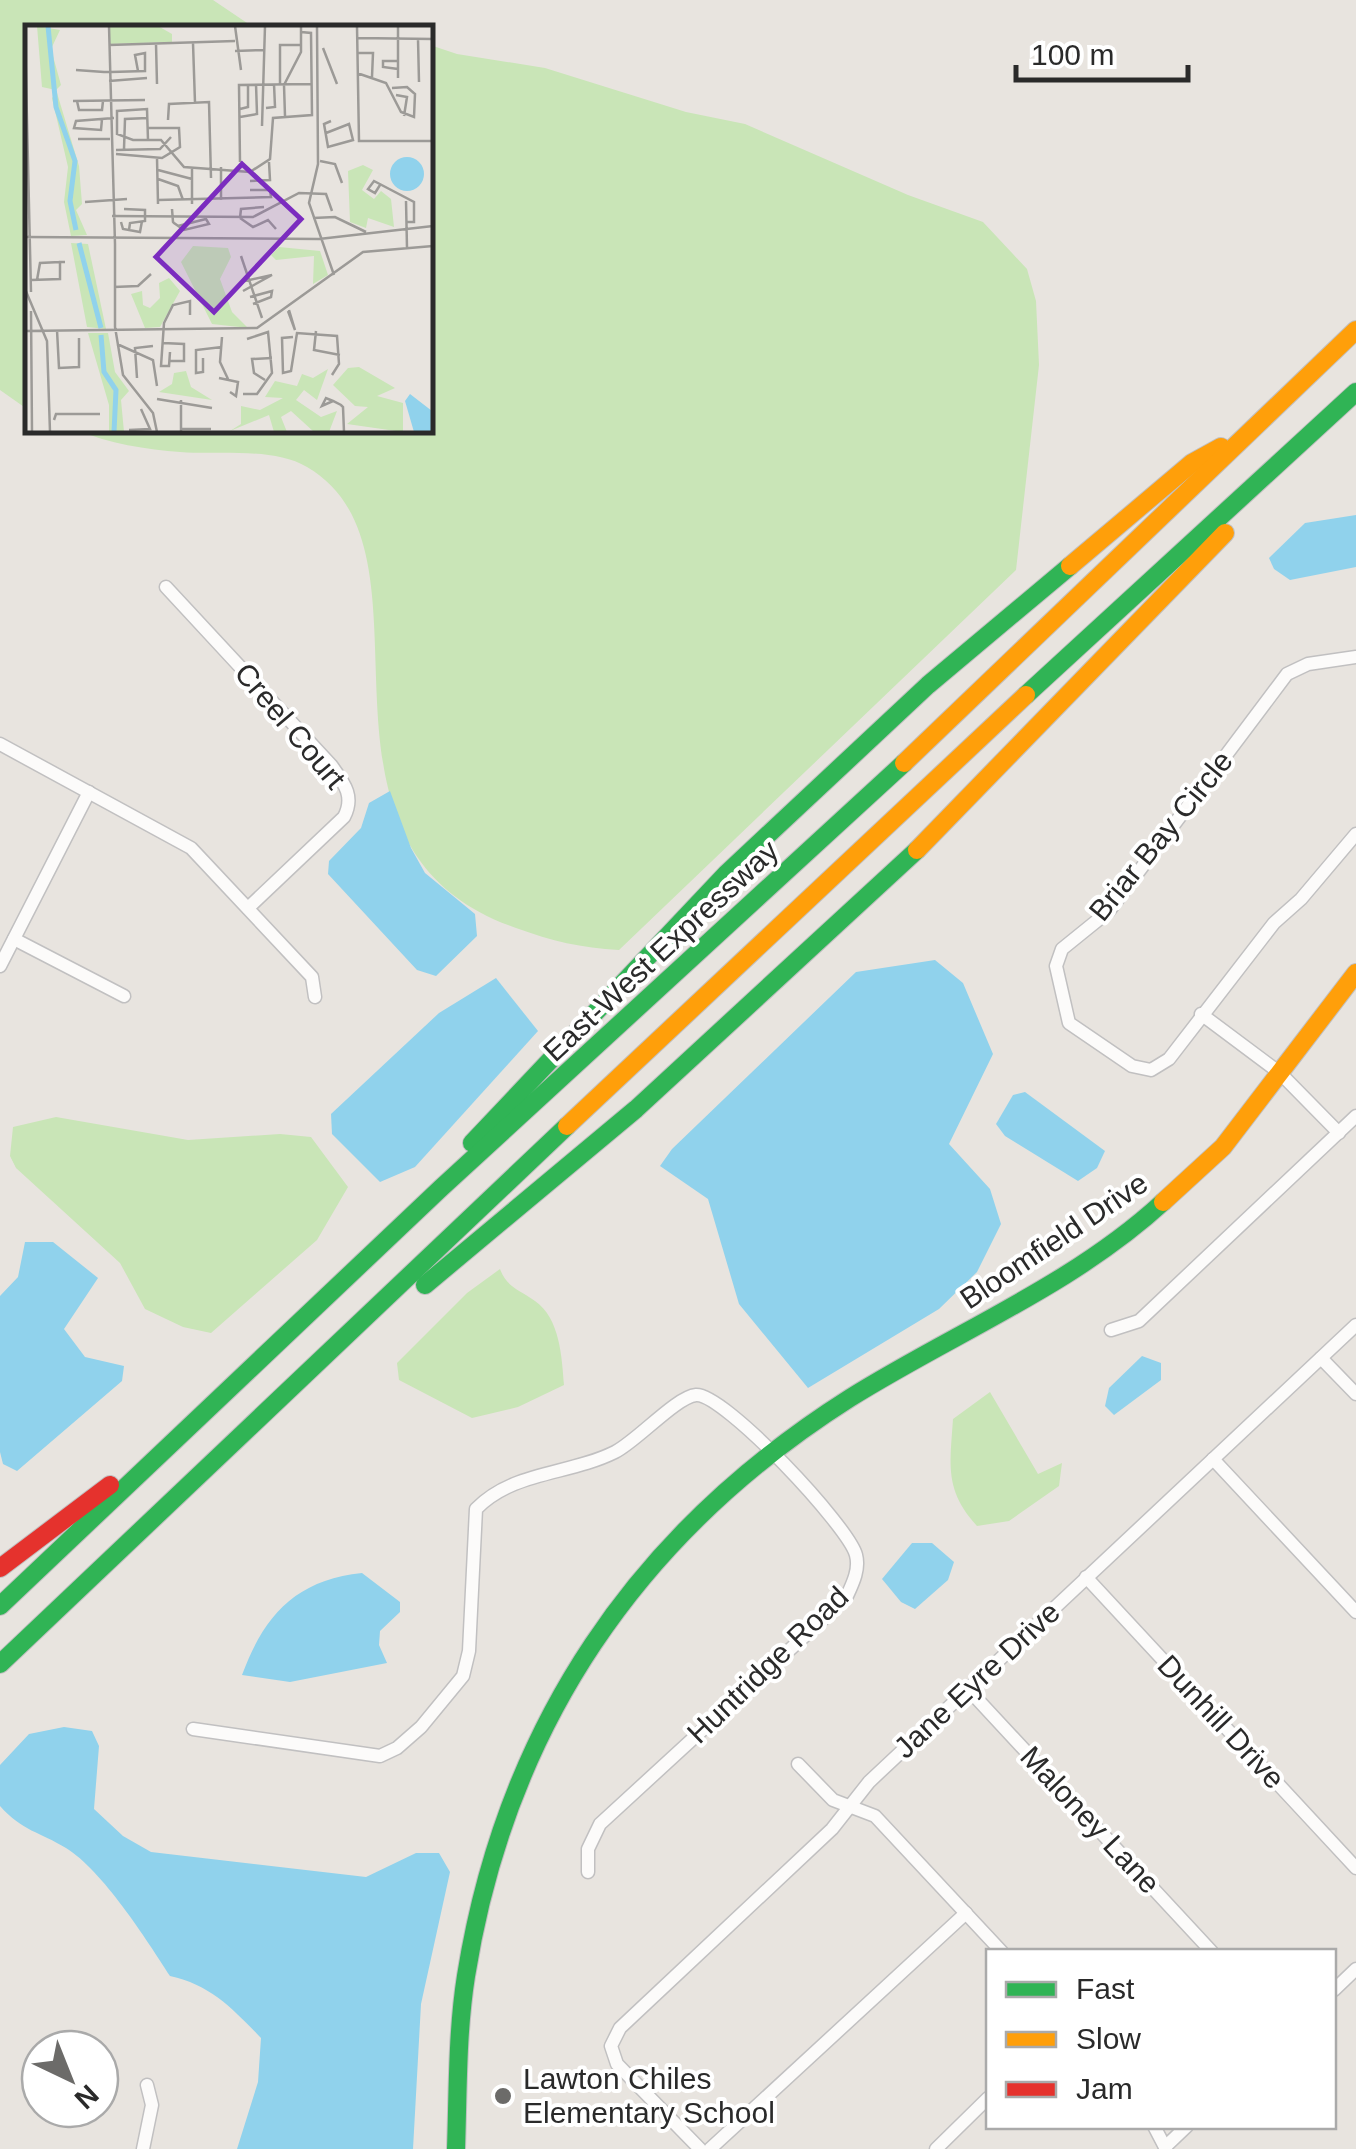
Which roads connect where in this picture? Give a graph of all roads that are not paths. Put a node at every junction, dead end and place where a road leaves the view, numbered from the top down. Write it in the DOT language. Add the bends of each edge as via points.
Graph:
graph roads {
  1 [pos="1356,330"];
  2 [pos="1356,392"];
  3 [pos="1250,431"];
  4 [pos="1274,469"];
  5 [pos="166,587"];
  6 [pos="1356,657"];
  7 [pos="0,744"];
  8 [pos="89,792"];
  9 [pos="1356,834"];
  10 [pos="248,908"];
  11 [pos="14,939"];
  12 [pos="0,966"];
  13 [pos="1356,973"];
  14 [pos="124,996"];
  15 [pos="315,997"];
  16 [pos="1201,1014"];
  17 [pos="1280,1073"];
  18 [pos="1356,1116"];
  19 [pos="1338,1132"];
  20 [pos="441,1188"];
  21 [pos="376,1311"];
  22 [pos="1356,1325"];
  23 [pos="1112,1330"];
  24 [pos="1321,1358"];
  25 [pos="1356,1394"];
  26 [pos="770,1453"];
  27 [pos="1213,1459"];
  28 [pos="149,1462"];
  29 [pos="0,1568"];
  30 [pos="1086,1576"];
  31 [pos="0,1606"];
  32 [pos="1356,1612"];
  33 [pos="0,1664"];
  34 [pos="967,1688"];
  35 [pos="192,1729"];
  36 [pos="798,1764"];
  37 [pos="850,1806"];
  38 [pos="1356,1868"];
  39 [pos="588,1872"];
  40 [pos="966,1913"];
  41 [pos="999,1949"];
  42 [pos="1209,1949"];
  43 [pos="1356,1969"];
  44 [pos="1336,1988"];
  45 [pos="147,2086"];
  46 [pos="986,2100"];
  47 [pos="1184,2129"];
  48 [pos="1165,2148"];
  49 [pos="143,2149"];
  50 [pos="456,2149"];
  51 [pos="700,2149"];
  52 [pos="710,2149"];
  53 [pos="936,2149"];
  1 -- 3 [label="main road, East-West Expressway"];
  2 -- 4 [label="main road, East-West Expressway"];
  3 -- 20 [label="main road, East-West Expressway" via="958,714"];
  3 -- 20 [label="main road" via="1192,463 928,684 680,918 457,1159"];
  4 -- 21 [label="main road, East-West Expressway" via="868,841"];
  4 -- 21 [label="main road" via="1250,506 1078,694 756,1002 524,1206 420,1288"];
  5 -- 10 [label="street, Creel Court" via="347,788 348,808 338,824"];
  6 -- 16 [label="street, Briar Bay Circle" via="1288,674 1109,911 1062,949 1056,966 1069,1023 1132,1066 1151,1070 1169,1059"];
  7 -- 8 [label="street"];
  8 -- 10 [label="street" via="191,848"];
  8 -- 11 [label="street"];
  9 -- 16 [label="street, Briar Bay Circle"];
  10 -- 15 [label="street" via="312,977"];
  11 -- 12 [label="street"];
  11 -- 14 [label="street"];
  13 -- 17 [label="main road, Bloomfield Drive"];
  16 -- 17 [label="street"];
  17 -- 19 [label="street"];
  17 -- 26 [label="main road, Bloomfield Drive" via="1223,1146 1148,1216"];
  18 -- 19 [label="street"];
  19 -- 23 [label="street" via="1140,1321"];
  20 -- 28 [label="main road, East-West Expressway"];
  21 -- 33 [label="main road, East-West Expressway"];
  22 -- 24 [label="street, Jane Eyre Drive"];
  24 -- 25 [label="street"];
  24 -- 27 [label="street, Jane Eyre Drive"];
  26 -- 35 [label="street" via="721,1407 696,1396 614,1454 491,1493 476,1509 463,1676 397,1748 380,1756"];
  26 -- 39 [label="street, Huntridge Road" via="846,1532 857,1558 855,1579 846,1598 600,1824 588,1849"];
  26 -- 50 [label="main road, Bloomfield Drive" via="704,1509 612,1612 552,1702 531,1748 476,1919 465,1980"];
  27 -- 30 [label="street, Jane Eyre Drive"];
  27 -- 32 [label="street"];
  28 -- 29 [label="main road"];
  28 -- 31 [label="main road, East-West Expressway"];
  30 -- 34 [label="street, Jane Eyre Drive"];
  30 -- 38 [label="street, Dunhill Drive"];
  34 -- 37 [label="street, Jane Eyre Drive"];
  34 -- 42 [label="street, Maloney Lane"];
  36 -- 37 [label="street" via="833,1800"];
  37 -- 40 [label="street" via="874,1816"];
  37 -- 51 [label="street, Jane Eyre Drive" via="620,2028 612,2046 617,2064"];
  40 -- 41 [label="street"];
  40 -- 52 [label="street"];
  43 -- 44 [label="street"];
  45 -- 49 [label="street" via="152,2105"];
  46 -- 53 [label="street"];
  47 -- 48 [label="street"];
}
